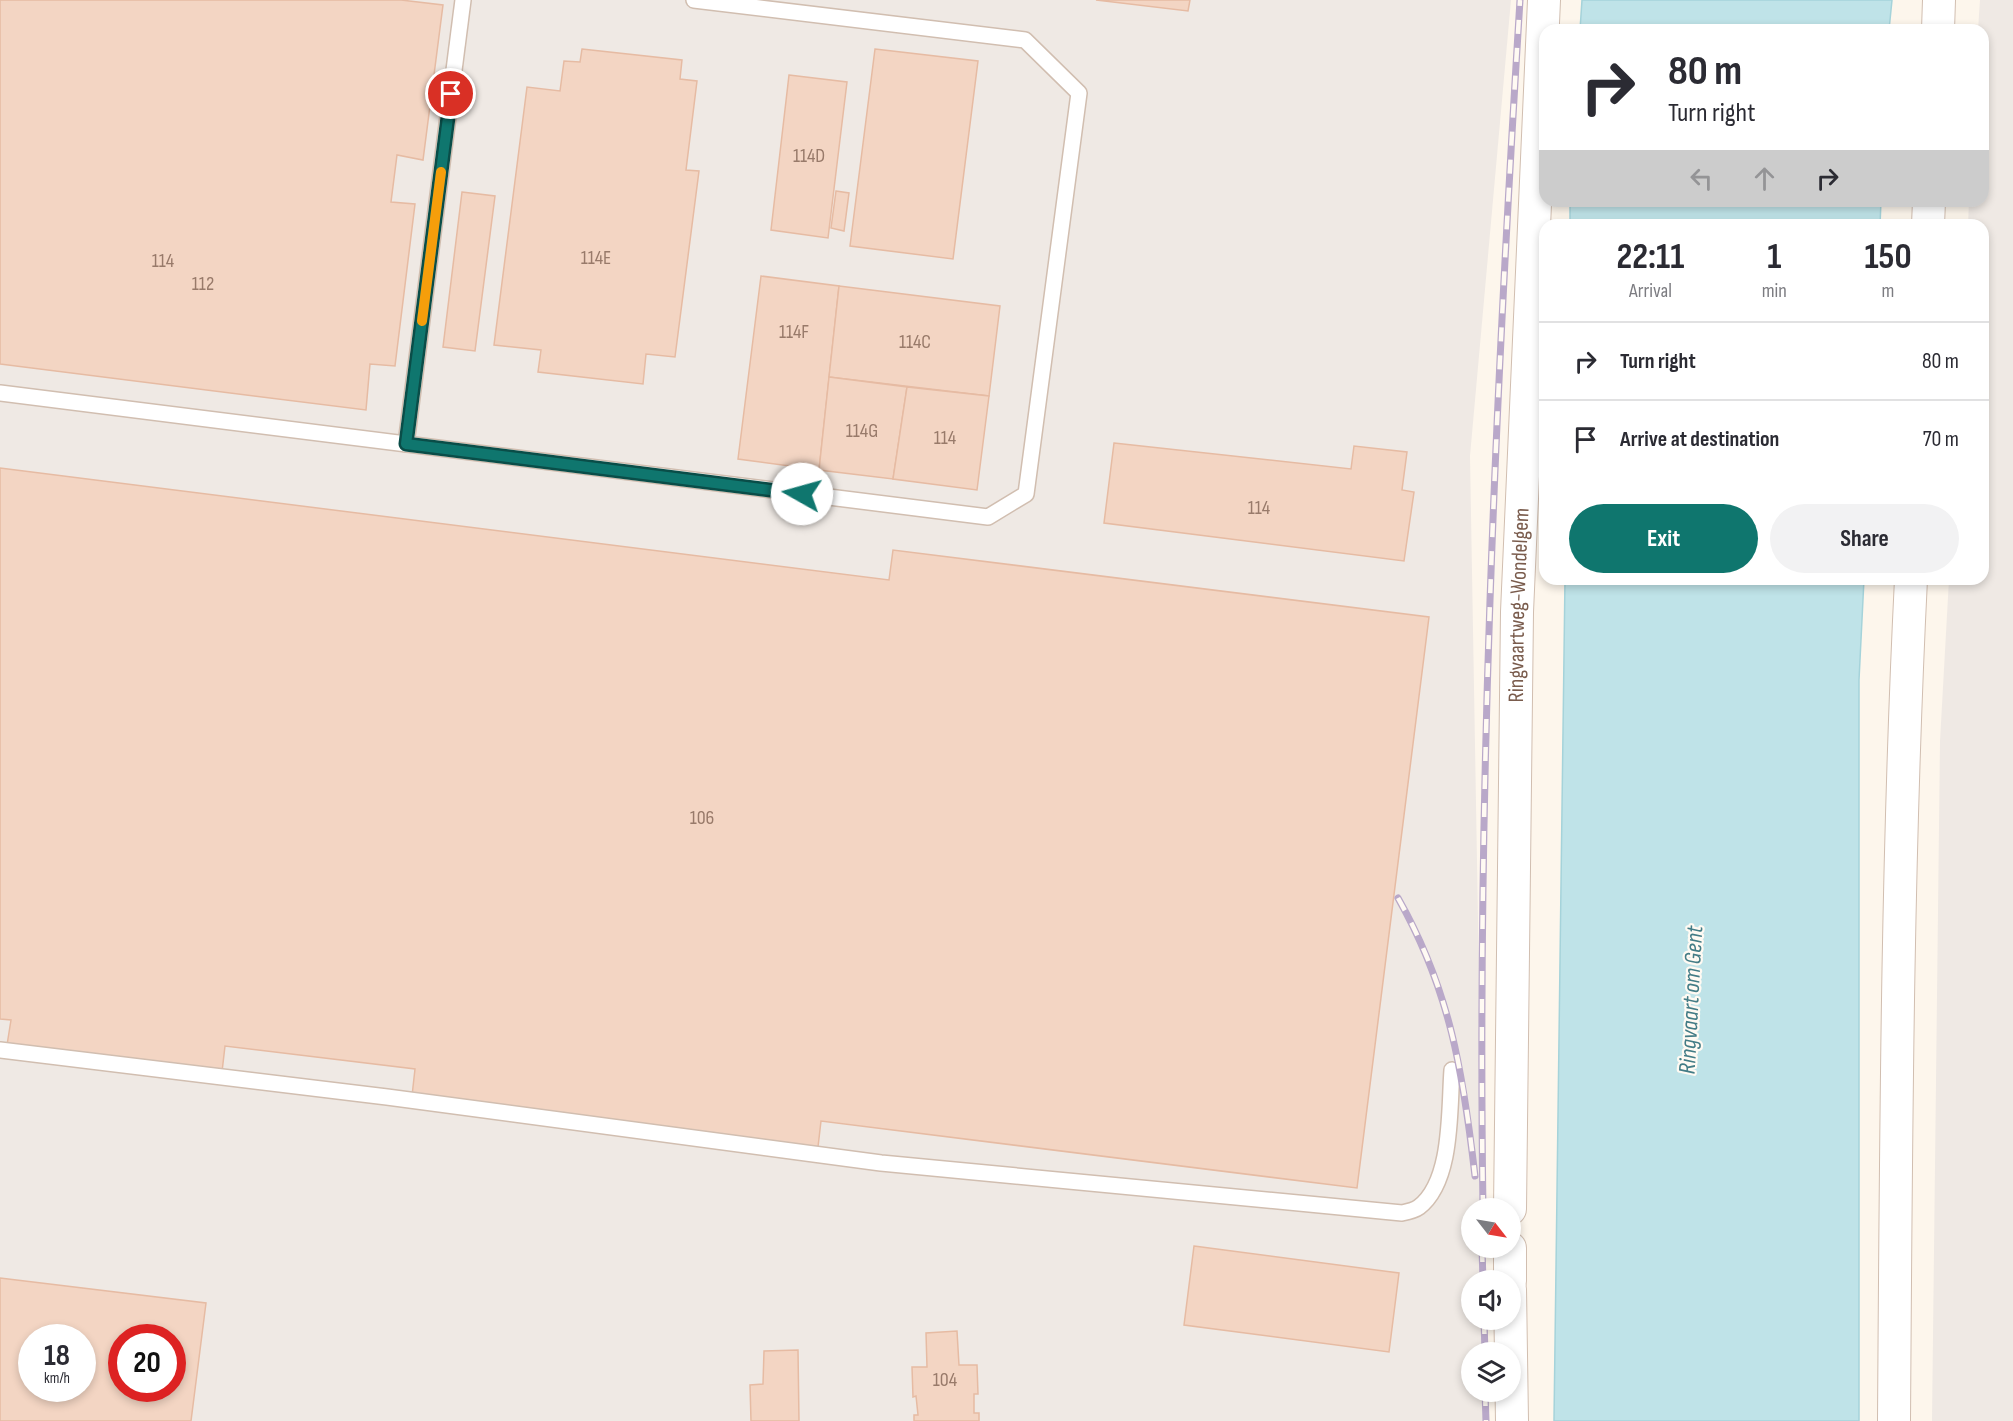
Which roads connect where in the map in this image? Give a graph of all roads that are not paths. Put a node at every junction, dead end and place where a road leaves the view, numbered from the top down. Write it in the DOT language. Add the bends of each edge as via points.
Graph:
graph roads {
  1 [pos="463,0"];
  2 [pos="694,0"];
  3 [pos="1544,0"];
  4 [pos="1939,0"];
  5 [pos="1543,24"];
  6 [pos="1938,24"];
  7 [pos="1539,113"];
  8 [pos="0,393"];
  9 [pos="406,444"];
  10 [pos="1911,585"];
  11 [pos="0,1050"];
  12 [pos="1452,1070"];
  13 [pos="1510,1198"];
  14 [pos="1511,1330"];
  15 [pos="1512,1421"];
  16 [pos="1894,1421"];
  1 -- 9 [label="lane"];
  2 -- 9 [label="lane" via="1025,40 1079,93 1026,494 988,517"];
  3 -- 5 [label="street, Ringvaartweg-Wondelgem"];
  4 -- 6 [label="street"];
  7 -- 13 [label="street, Ringvaartweg-Wondelgem" via="1517,612"];
  8 -- 9 [label="lane"];
  10 -- 16 [label="street" via="1897,1041"];
  11 -- 12 [label="lane" via="399,1098 881,1163 1402,1213 1418,1208 1436,1187 1447,1147"];
  14 -- 15 [label="street"];
}
